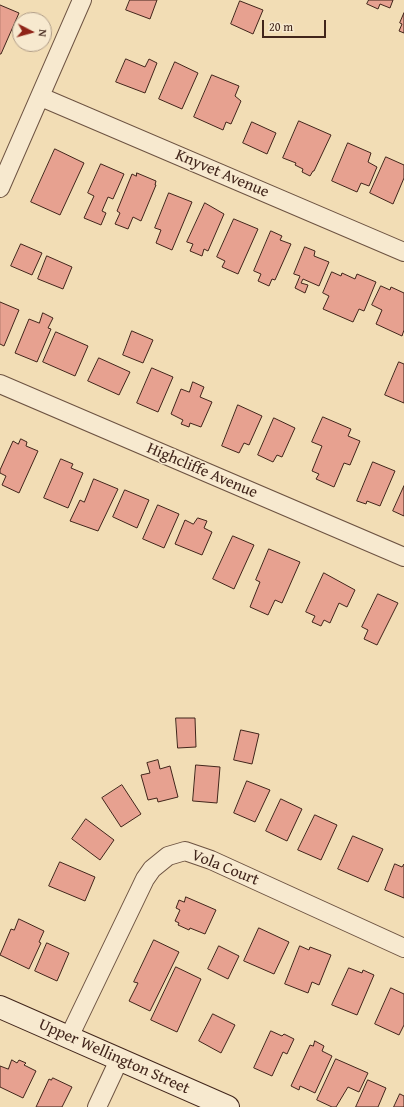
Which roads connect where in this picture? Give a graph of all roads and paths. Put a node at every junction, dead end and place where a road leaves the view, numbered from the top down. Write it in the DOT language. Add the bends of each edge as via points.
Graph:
graph roads {
  1 [pos="82,0"];
  2 [pos="41,97"];
  3 [pos="0,188"];
  4 [pos="404,252"];
  5 [pos="0,384"];
  6 [pos="404,557"];
  7 [pos="404,948"];
  8 [pos="0,1007"];
  9 [pos="69,1037"];
  10 [pos="120,1060"];
  11 [pos="97,1107"];
  12 [pos="228,1107"];
  1 -- 2 [label="street"];
  2 -- 3 [label="street"];
  2 -- 4 [label="street, Knyvet Avenue"];
  5 -- 6 [label="street, Highcliffe Avenue"];
  7 -- 9 [label="street, Vola Court" via="211,860 185,852 168,856 145,878"];
  8 -- 9 [label="main road, Upper Wellington Street"];
  9 -- 10 [label="main road, Upper Wellington Street"];
  10 -- 11 [label="street"];
  10 -- 12 [label="main road, Upper Wellington Street"];
}
